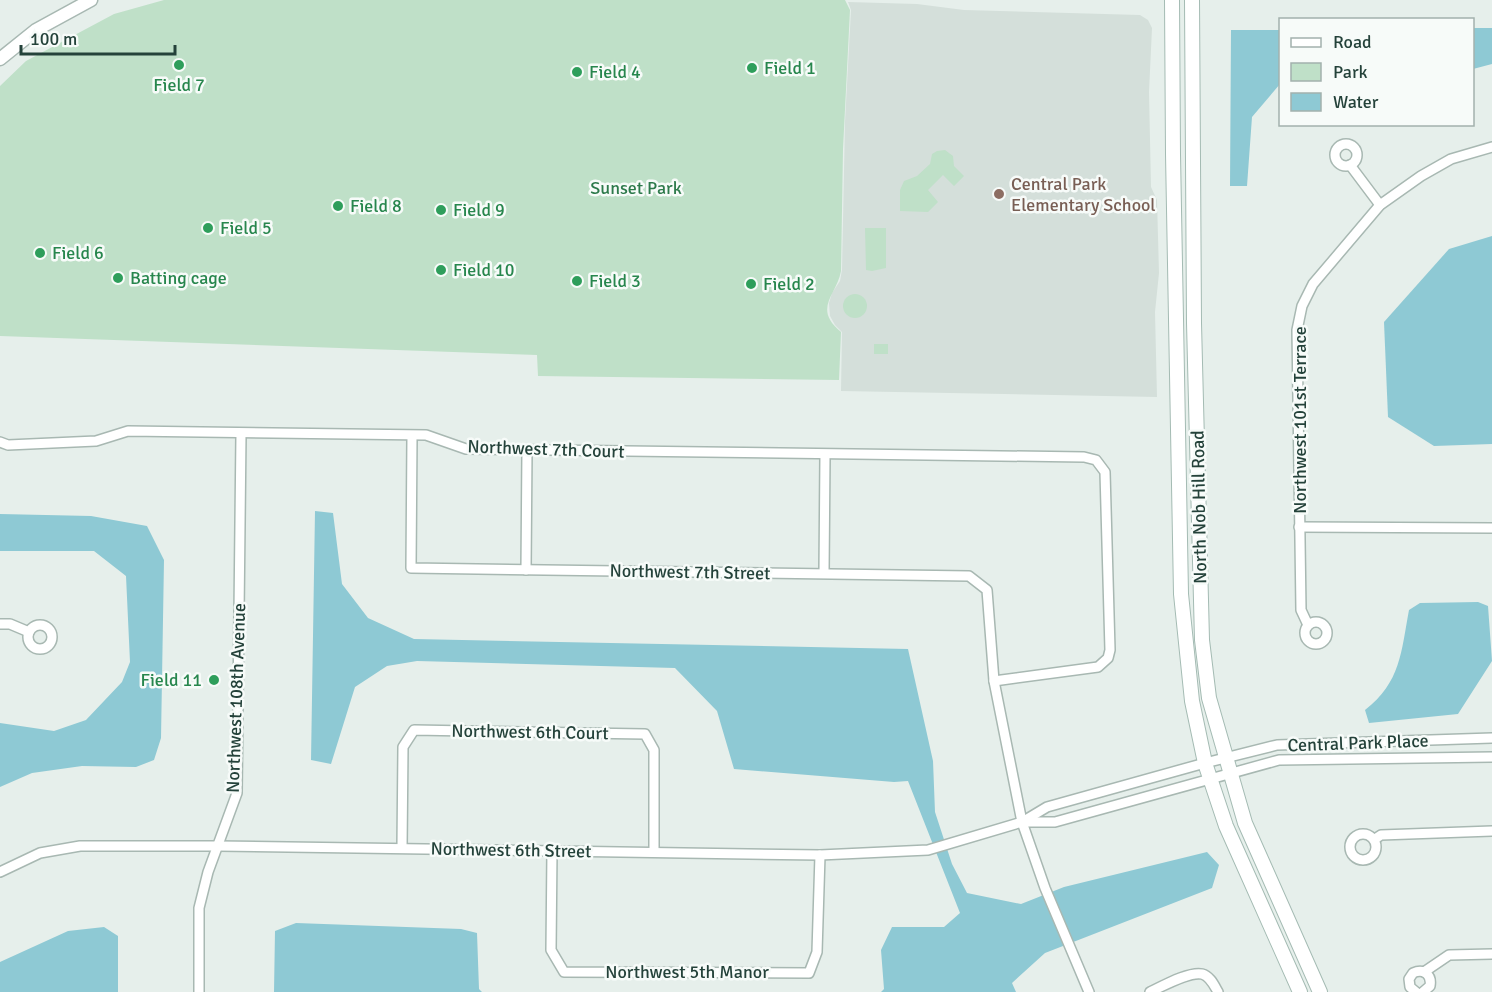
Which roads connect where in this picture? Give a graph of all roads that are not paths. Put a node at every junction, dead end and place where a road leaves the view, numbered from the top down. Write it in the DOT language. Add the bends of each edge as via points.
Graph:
graph roads {
  1 [pos="91,0"];
  2 [pos="1172,0"];
  3 [pos="1192,0"];
  4 [pos="0,59"];
  5 [pos="1492,147"];
  6 [pos="1350,165"];
  7 [pos="1380,205"];
  8 [pos="241,434"];
  9 [pos="412,436"];
  10 [pos="0,442"];
  11 [pos="527,450"];
  12 [pos="825,455"];
  13 [pos="1299,527"];
  14 [pos="1492,528"];
  15 [pos="526,570"];
  16 [pos="824,573"];
  17 [pos="0,624"];
  18 [pos="1308,625"];
  19 [pos="29,632"];
  20 [pos="994,681"];
  21 [pos="1492,738"];
  22 [pos="1492,757"];
  23 [pos="1225,758"];
  24 [pos="1205,763"];
  25 [pos="1230,774"];
  26 [pos="1210,779"];
  27 [pos="1022,822"];
  28 [pos="1492,831"];
  29 [pos="1375,839"];
  30 [pos="218,846"];
  31 [pos="402,848"];
  32 [pos="552,851"];
  33 [pos="654,852"];
  34 [pos="820,855"];
  35 [pos="0,872"];
  36 [pos="1492,954"];
  37 [pos="1424,972"];
  38 [pos="199,992"];
  39 [pos="1089,992"];
  40 [pos="1150,992"];
  41 [pos="1218,992"];
  42 [pos="1300,992"];
  43 [pos="1320,992"];
  44 [pos="1416,992"];
  45 [pos="1423,992"];
  1 -- 4 [label="street" via="36,30"];
  2 -- 24 [label="main road, North Nob Hill Road" via="1181,594 1191,701"];
  3 -- 23 [label="main road, North Nob Hill Road" via="1194,323 1202,640 1209,698"];
  5 -- 7 [label="street, Northwest 101st Terrace" via="1451,159"];
  6 -- 7 [label="street"];
  7 -- 13 [label="street, Northwest 101st Terrace" via="1313,284 1302,306 1297,330"];
  8 -- 9 [label="street, Northwest 7th Court"];
  8 -- 10 [label="street, Northwest 7th Court" via="128,431 96,441 8,445"];
  8 -- 30 [label="street, Northwest 108th Avenue" via="237,794"];
  9 -- 11 [label="street, Northwest 7th Court" via="426,435 466,449"];
  9 -- 15 [label="street, Northwest 7th Street" via="411,568"];
  11 -- 12 [label="street, Northwest 7th Court"];
  11 -- 15 [label="street"];
  12 -- 16 [label="street"];
  12 -- 20 [label="street, Northwest 7th Court" via="1084,457 1096,460 1105,472 1108,658 1098,667"];
  13 -- 14 [label="street"];
  13 -- 18 [label="street, Northwest 101st Terrace" via="1301,610"];
  15 -- 16 [label="street, Northwest 7th Street"];
  16 -- 20 [label="street, Northwest 7th Street" via="969,576 987,590"];
  17 -- 19 [label="street"];
  20 -- 27 [label="street"];
  21 -- 23 [label="street, Central Park Place" via="1277,745"];
  22 -- 25 [label="street, Central Park Place" via="1279,760"];
  23 -- 24 [label="street, Central Park Place"];
  23 -- 25 [label="main road, North Nob Hill Road"];
  24 -- 26 [label="main road, North Nob Hill Road"];
  24 -- 27 [label="street, Northwest 6th Street" via="1047,807"];
  25 -- 26 [label="street, Central Park Place"];
  25 -- 43 [label="main road, North Nob Hill Road" via="1245,823"];
  26 -- 27 [label="street, Northwest 6th Street" via="1055,822"];
  26 -- 42 [label="main road, North Nob Hill Road" via="1226,826"];
  27 -- 34 [label="street, Northwest 6th Street" via="928,850"];
  27 -- 39 [label="street"];
  28 -- 29 [label="street" via="1381,835"];
  30 -- 31 [label="street, Northwest 6th Street"];
  30 -- 35 [label="street, Northwest 6th Street" via="80,846 40,853"];
  30 -- 38 [label="street, Northwest 108th Avenue" via="199,908"];
  31 -- 32 [label="street, Northwest 6th Street"];
  31 -- 33 [label="street, Northwest 6th Court" via="403,747 414,730 645,734 654,750"];
  32 -- 33 [label="street, Northwest 6th Street"];
  32 -- 34 [label="street, Northwest 5th Manor" via="551,950 564,972 809,973 818,952"];
  33 -- 34 [label="street, Northwest 6th Street"];
  36 -- 37 [label="street" via="1449,955"];
  37 -- 44 [label="street" via="1413,973 1409,979"];
  37 -- 45 [label="street" via="1431,983"];
  40 -- 41 [label="street" via="1189,975 1202,974"];
}
